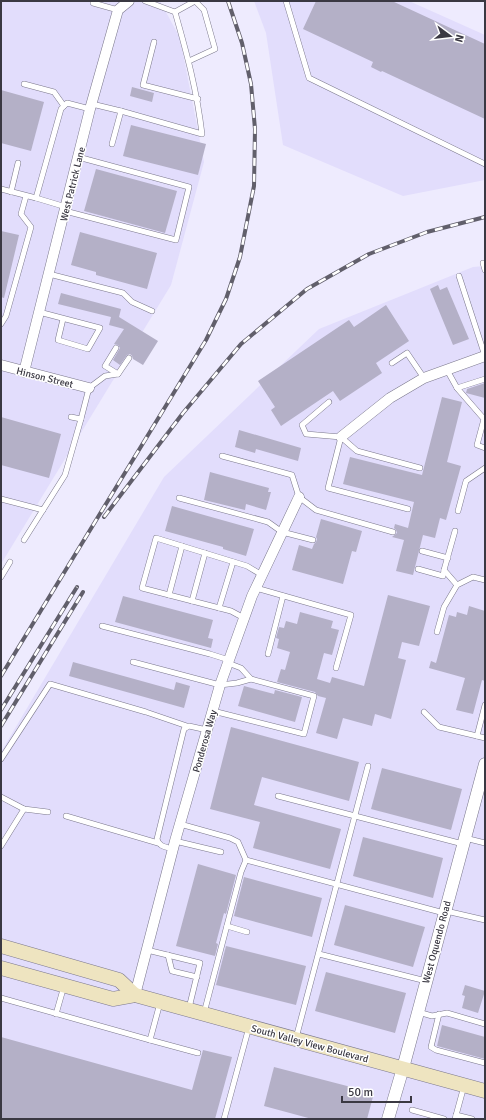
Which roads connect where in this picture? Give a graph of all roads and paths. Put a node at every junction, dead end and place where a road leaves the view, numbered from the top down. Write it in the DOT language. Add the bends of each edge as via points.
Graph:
graph roads {
  1 [pos="129,1"];
  2 [pos="145,1"];
  3 [pos="286,1"];
  4 [pos="93,3"];
  5 [pos="118,10"];
  6 [pos="175,12"];
  7 [pos="154,42"];
  8 [pos="189,61"];
  9 [pos="24,84"];
  10 [pos="198,99"];
  11 [pos="64,106"];
  12 [pos="91,106"];
  13 [pos="121,111"];
  14 [pos="112,144"];
  15 [pos="78,157"];
  16 [pos="18,163"];
  17 [pos="485,164"];
  18 [pos="1,189"];
  19 [pos="11,192"];
  20 [pos="26,196"];
  21 [pos="36,198"];
  22 [pos="65,209"];
  23 [pos="483,263"];
  24 [pos="485,270"];
  25 [pos="49,274"];
  26 [pos="459,276"];
  27 [pos="39,312"];
  28 [pos="152,312"];
  29 [pos="63,319"];
  30 [pos="1,324"];
  31 [pos="116,348"];
  32 [pos="485,356"];
  33 [pos="129,358"];
  34 [pos="392,363"];
  35 [pos="1,365"];
  36 [pos="447,370"];
  37 [pos="24,372"];
  38 [pos="118,374"];
  39 [pos="424,378"];
  40 [pos="485,379"];
  41 [pos="89,388"];
  42 [pos="457,388"];
  43 [pos="329,402"];
  44 [pos="71,417"];
  45 [pos="81,420"];
  46 [pos="341,437"];
  47 [pos="485,448"];
  48 [pos="222,456"];
  49 [pos="420,468"];
  50 [pos="485,468"];
  51 [pos="299,497"];
  52 [pos="179,498"];
  53 [pos="1,499"];
  54 [pos="408,509"];
  55 [pos="43,510"];
  56 [pos="458,511"];
  57 [pos="455,531"];
  58 [pos="282,532"];
  59 [pos="393,532"];
  60 [pos="24,540"];
  61 [pos="313,540"];
  62 [pos="182,546"];
  63 [pos="422,551"];
  64 [pos="205,553"];
  65 [pos="448,558"];
  66 [pos="10,562"];
  67 [pos="233,562"];
  68 [pos="418,569"];
  69 [pos="444,570"];
  70 [pos="262,575"];
  71 [pos="1,577"];
  72 [pos="485,580"];
  73 [pos="457,584"];
  74 [pos="256,588"];
  75 [pos="169,595"];
  76 [pos="283,596"];
  77 [pos="192,601"];
  78 [pos="219,608"];
  79 [pos="244,618"];
  80 [pos="102,626"];
  81 [pos="437,632"];
  82 [pos="268,654"];
  83 [pos="133,662"];
  84 [pos="229,662"];
  85 [pos="336,668"];
  86 [pos="251,679"];
  87 [pos="220,685"];
  88 [pos="485,705"];
  89 [pos="213,711"];
  90 [pos="424,712"];
  91 [pos="187,726"];
  92 [pos="207,730"];
  93 [pos="476,736"];
  94 [pos="485,738"];
  95 [pos="1,759"];
  96 [pos="368,766"];
  97 [pos="484,771"];
  98 [pos="278,796"];
  99 [pos="1,797"];
  100 [pos="24,809"];
  101 [pos="48,812"];
  102 [pos="66,816"];
  103 [pos="356,816"];
  104 [pos="180,824"];
  105 [pos="464,841"];
  106 [pos="158,843"];
  107 [pos="485,843"];
  108 [pos="174,845"];
  109 [pos="1,846"];
  110 [pos="221,852"];
  111 [pos="246,860"];
  112 [pos="338,884"];
  113 [pos="445,912"];
  114 [pos="485,920"];
  115 [pos="227,926"];
  116 [pos="246,932"];
  117 [pos="1,946"];
  118 [pos="147,950"];
  119 [pos="319,954"];
  120 [pos="168,955"];
  121 [pos="1,968"];
  122 [pos="197,977"];
  123 [pos="426,981"];
  124 [pos="65,985"];
  125 [pos="135,995"];
  126 [pos="1,998"];
  127 [pos="160,1002"];
  128 [pos="188,1009"];
  129 [pos="417,1012"];
  130 [pos="56,1014"];
  131 [pos="204,1014"];
  132 [pos="439,1014"];
  133 [pos="485,1024"];
  134 [pos="249,1026"];
  135 [pos="296,1039"];
  136 [pos="150,1040"];
  137 [pos="198,1053"];
  138 [pos="485,1063"];
  139 [pos="403,1068"];
  140 [pos="465,1086"];
  141 [pos="485,1091"];
  142 [pos="412,1110"];
  143 [pos="455,1117"];
  144 [pos="224,1119"];
  145 [pos="388,1119"];
  146 [pos="444,1119"];
  147 [pos="472,1119"];
  1 -- 5 [label="street"];
  2 -- 6 [label="lane"];
  3 -- 17 [label="lane" via="309,78"];
  4 -- 5 [label="lane"];
  5 -- 12 [label="street, West Patrick Lane"];
  6 -- 8 [label="lane"];
  6 -- 8 [label="lane" via="195,1 204,10 215,49"];
  7 -- 10 [label="lane" via="143,84"];
  8 -- 10 [label="lane"];
  9 -- 11 [label="lane" via="54,92"];
  10 -- 13 [label="lane" via="202,134"];
  11 -- 12 [label="lane" via="67,103"];
  11 -- 21 [label="lane"];
  12 -- 13 [label="lane"];
  12 -- 15 [label="street, West Patrick Lane"];
  13 -- 14 [label="lane"];
  15 -- 22 [label="street, West Patrick Lane"];
  15 -- 22 [label="lane" via="189,187 176,240"];
  16 -- 19 [label="lane"];
  18 -- 19 [label="lane"];
  19 -- 20 [label="lane"];
  20 -- 21 [label="lane"];
  20 -- 30 [label="lane" via="21,214 31,227 6,316"];
  21 -- 22 [label="lane"];
  22 -- 25 [label="street, West Patrick Lane"];
  23 -- 24 [label="lane"];
  25 -- 27 [label="street, West Patrick Lane"];
  25 -- 28 [label="lane" via="123,293 132,302"];
  26 -- 32 [label="lane"];
  27 -- 29 [label="lane"];
  27 -- 37 [label="street, West Patrick Lane"];
  29 -- 29 [label="lane" via="100,328 88,348 58,340"];
  31 -- 38 [label="lane" via="105,366"];
  32 -- 36 [label="street"];
  33 -- 38 [label="lane"];
  34 -- 39 [label="lane" via="407,353"];
  35 -- 37 [label="street, Hinson Street"];
  36 -- 39 [label="street"];
  36 -- 42 [label="lane"];
  37 -- 41 [label="street, Hinson Street"];
  38 -- 41 [label="lane" via="105,376"];
  39 -- 46 [label="street" via="390,398"];
  40 -- 42 [label="lane"];
  41 -- 45 [label="lane"];
  42 -- 47 [label="lane" via="484,419 477,445"];
  43 -- 46 [label="lane" via="302,425 306,434"];
  44 -- 45 [label="lane"];
  45 -- 55 [label="lane" via="64,475"];
  46 -- 49 [label="lane" via="357,451"];
  46 -- 54 [label="lane" via="328,488"];
  48 -- 51 [label="lane" via="292,475"];
  50 -- 56 [label="lane" via="466,481"];
  51 -- 58 [label="street, Ponderosa Way"];
  51 -- 59 [label="lane" via="316,510"];
  52 -- 58 [label="lane" via="268,522"];
  53 -- 55 [label="lane"];
  55 -- 60 [label="lane"];
  57 -- 65 [label="lane"];
  58 -- 61 [label="lane"];
  58 -- 70 [label="street, Ponderosa Way"];
  62 -- 64 [label="lane"];
  62 -- 75 [label="lane"];
  62 -- 75 [label="lane" via="156,538 142,588"];
  63 -- 65 [label="lane"];
  64 -- 67 [label="lane"];
  64 -- 77 [label="lane"];
  65 -- 69 [label="lane"];
  66 -- 71 [label="lane"];
  67 -- 70 [label="lane" via="247,566"];
  67 -- 78 [label="lane"];
  68 -- 69 [label="lane" via="443,576"];
  69 -- 73 [label="lane"];
  70 -- 74 [label="street, Ponderosa Way"];
  72 -- 73 [label="lane" via="473,577"];
  73 -- 81 [label="lane" via="444,607"];
  74 -- 76 [label="lane"];
  74 -- 79 [label="street, Ponderosa Way"];
  75 -- 77 [label="lane"];
  76 -- 82 [label="lane"];
  76 -- 85 [label="lane" via="351,615"];
  77 -- 78 [label="lane"];
  78 -- 79 [label="lane"];
  79 -- 84 [label="street, Ponderosa Way"];
  80 -- 84 [label="lane" via="210,654"];
  83 -- 87 [label="lane"];
  84 -- 86 [label="lane" via="241,668"];
  84 -- 87 [label="street, Ponderosa Way"];
  86 -- 87 [label="lane"];
  86 -- 89 [label="lane" via="314,696 304,734"];
  87 -- 89 [label="street, Ponderosa Way"];
  88 -- 93 [label="lane"];
  89 -- 92 [label="street, Ponderosa Way"];
  90 -- 93 [label="lane" via="439,727"];
  91 -- 92 [label="lane"];
  91 -- 95 [label="lane" via="50,684"];
  91 -- 106 [label="lane" via="184,728"];
  92 -- 104 [label="street, Ponderosa Way"];
  93 -- 94 [label="lane"];
  96 -- 103 [label="lane"];
  97 -- 105 [label="street, West Oquendo Road"];
  98 -- 103 [label="lane"];
  99 -- 100 [label="lane"];
  100 -- 101 [label="lane"];
  100 -- 109 [label="lane"];
  102 -- 106 [label="lane"];
  103 -- 105 [label="lane"];
  103 -- 112 [label="lane"];
  104 -- 108 [label="street, Ponderosa Way"];
  104 -- 111 [label="lane" via="238,842"];
  105 -- 107 [label="lane"];
  105 -- 113 [label="street, West Oquendo Road"];
  106 -- 108 [label="lane" via="162,846"];
  108 -- 110 [label="lane"];
  108 -- 118 [label="street, Ponderosa Way"];
  111 -- 112 [label="lane"];
  111 -- 115 [label="lane"];
  112 -- 113 [label="lane"];
  112 -- 119 [label="lane"];
  113 -- 114 [label="lane"];
  113 -- 123 [label="street, West Oquendo Road"];
  115 -- 116 [label="lane"];
  115 -- 131 [label="lane"];
  117 -- 125 [label="main road, South Valley View Boulevard" via="119,980"];
  118 -- 120 [label="lane"];
  118 -- 125 [label="street, Ponderosa Way"];
  119 -- 123 [label="lane"];
  119 -- 135 [label="lane"];
  120 -- 122 [label="lane" via="172,971"];
  120 -- 122 [label="lane" via="200,963"];
  121 -- 124 [label="main road, South Valley View Boulevard"];
  122 -- 128 [label="lane"];
  123 -- 129 [label="street, West Oquendo Road"];
  124 -- 125 [label="main road, South Valley View Boulevard" via="113,999"];
  124 -- 130 [label="lane"];
  125 -- 127 [label="main road, South Valley View Boulevard"];
  126 -- 130 [label="lane"];
  127 -- 128 [label="main road, South Valley View Boulevard"];
  127 -- 136 [label="lane"];
  128 -- 131 [label="main road, South Valley View Boulevard"];
  129 -- 132 [label="lane" via="432,1016"];
  129 -- 139 [label="street, West Oquendo Road"];
  130 -- 136 [label="lane"];
  131 -- 134 [label="main road, South Valley View Boulevard"];
  132 -- 133 [label="lane" via="446,1013"];
  132 -- 138 [label="lane" via="431,1047"];
  134 -- 135 [label="main road, South Valley View Boulevard"];
  134 -- 144 [label="lane"];
  135 -- 139 [label="main road, South Valley View Boulevard"];
  136 -- 137 [label="lane"];
  139 -- 140 [label="main road, South Valley View Boulevard"];
  139 -- 145 [label="street, West Oquendo Road"];
  140 -- 141 [label="main road, South Valley View Boulevard"];
  140 -- 143 [label="lane"];
  142 -- 146 [label="lane"];
  143 -- 147 [label="lane"];
}
